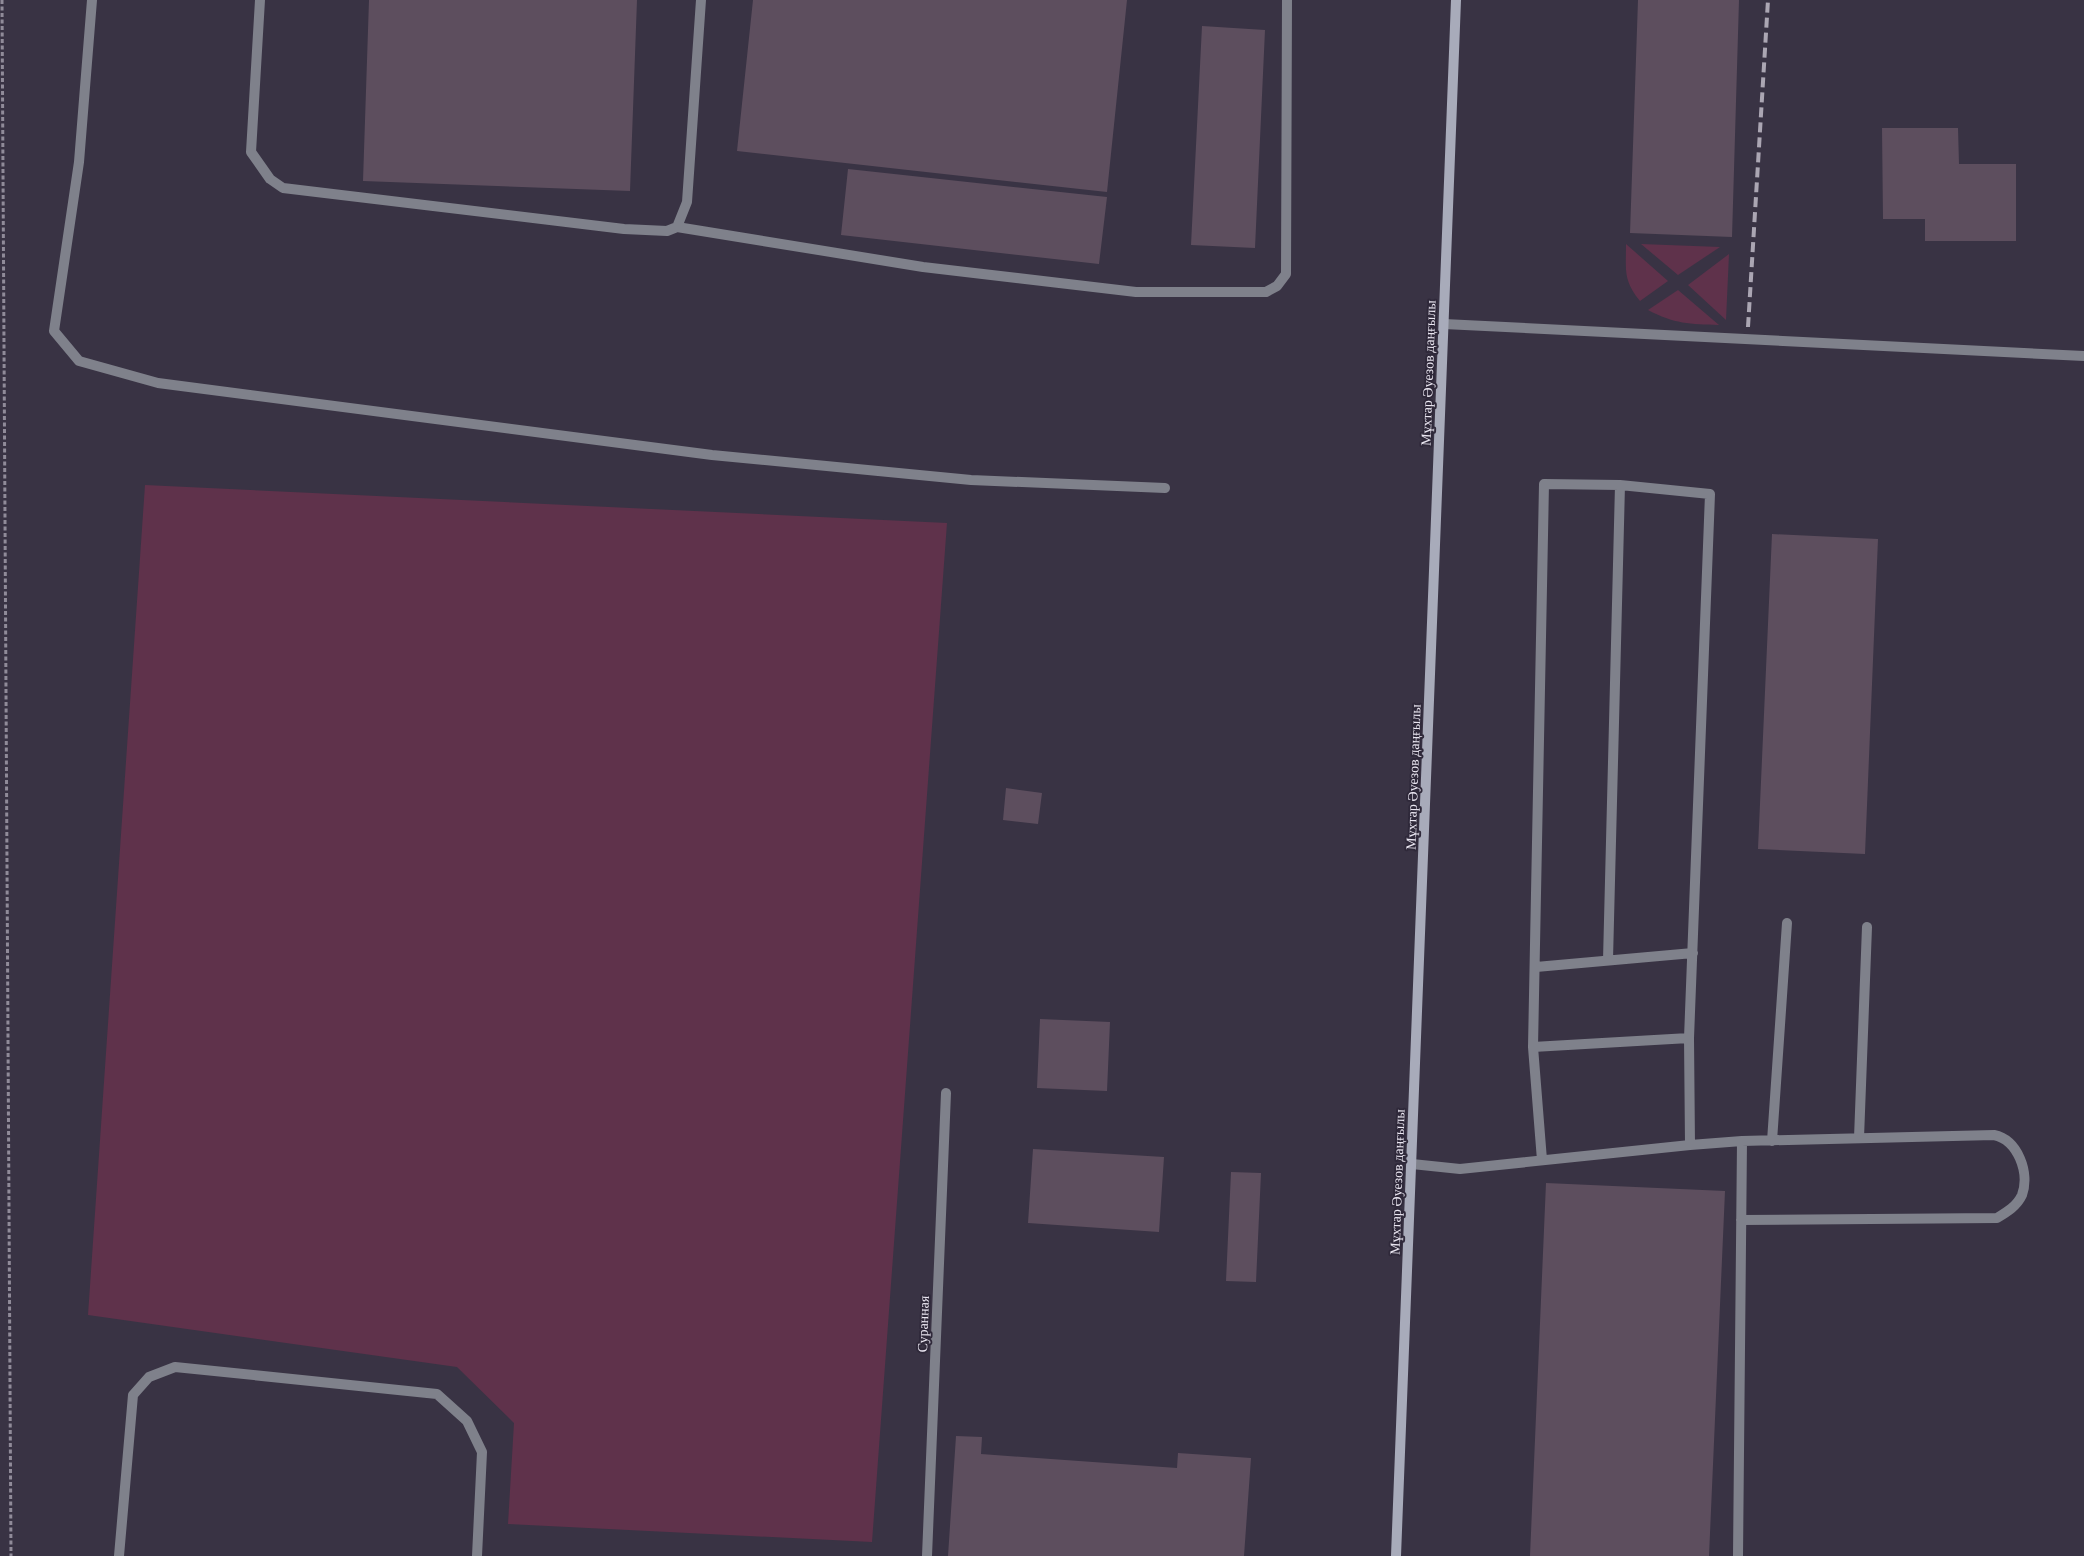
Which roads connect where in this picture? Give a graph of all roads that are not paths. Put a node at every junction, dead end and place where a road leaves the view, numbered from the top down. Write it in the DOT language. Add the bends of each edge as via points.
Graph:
graph roads {
  1 [pos="92,0"];
  2 [pos="260,0"];
  3 [pos="701,0"];
  4 [pos="1287,0"];
  5 [pos="1456,0"];
  6 [pos="677,227"];
  7 [pos="1444,324"];
  8 [pos="2084,356"];
  9 [pos="1620,485"];
  10 [pos="1165,488"];
  11 [pos="1787,923"];
  12 [pos="1867,926"];
  13 [pos="1693,953"];
  14 [pos="1608,960"];
  15 [pos="1536,967"];
  16 [pos="1689,1038"];
  17 [pos="1533,1047"];
  18 [pos="946,1093"];
  19 [pos="1858,1138"];
  20 [pos="1742,1141"];
  21 [pos="1772,1141"];
  22 [pos="1690,1145"];
  23 [pos="1542,1160"];
  24 [pos="1412,1164"];
  25 [pos="1741,1220"];
  26 [pos="119,1556"];
  27 [pos="477,1556"];
  28 [pos="927,1556"];
  29 [pos="1396,1556"];
  30 [pos="1738,1556"];
  1 -- 10 [label="street" via="79,162 54,331 79,361 158,383 712,455 971,480"];
  2 -- 6 [label="street" via="251,152 270,179 283,188 624,230 667,231"];
  3 -- 6 [label="street" via="688,202"];
  4 -- 6 [label="street" via="1286,274 1278,286 1266,292 1136,292 923,268"];
  5 -- 7 [label="main road, Мұхтар Әуезов даңғылы"];
  7 -- 8 [label="street"];
  7 -- 24 [label="main road, Мұхтар Әуезов даңғылы"];
  9 -- 13 [label="street" via="1710,494"];
  9 -- 14 [label="street"];
  9 -- 15 [label="street" via="1544,484"];
  11 -- 21 [label="street"];
  12 -- 19 [label="street"];
  13 -- 14 [label="street"];
  13 -- 16 [label="street"];
  14 -- 15 [label="street"];
  15 -- 17 [label="street"];
  16 -- 17 [label="street"];
  16 -- 22 [label="street"];
  17 -- 23 [label="street"];
  18 -- 28 [label="street, Суранная"];
  19 -- 21 [label="street"];
  19 -- 25 [label="street" via="2004,1137 2020,1157 2024,1176 2022,1194 2016,1204 1997,1218"];
  20 -- 21 [label="street"];
  20 -- 22 [label="street"];
  20 -- 25 [label="street"];
  22 -- 23 [label="street"];
  23 -- 24 [label="street" via="1460,1169"];
  24 -- 29 [label="main road, Мұхтар Әуезов даңғылы"];
  25 -- 30 [label="street"];
  26 -- 27 [label="street" via="133,1395 150,1376 175,1368 437,1394 467,1421 482,1452"];
}
